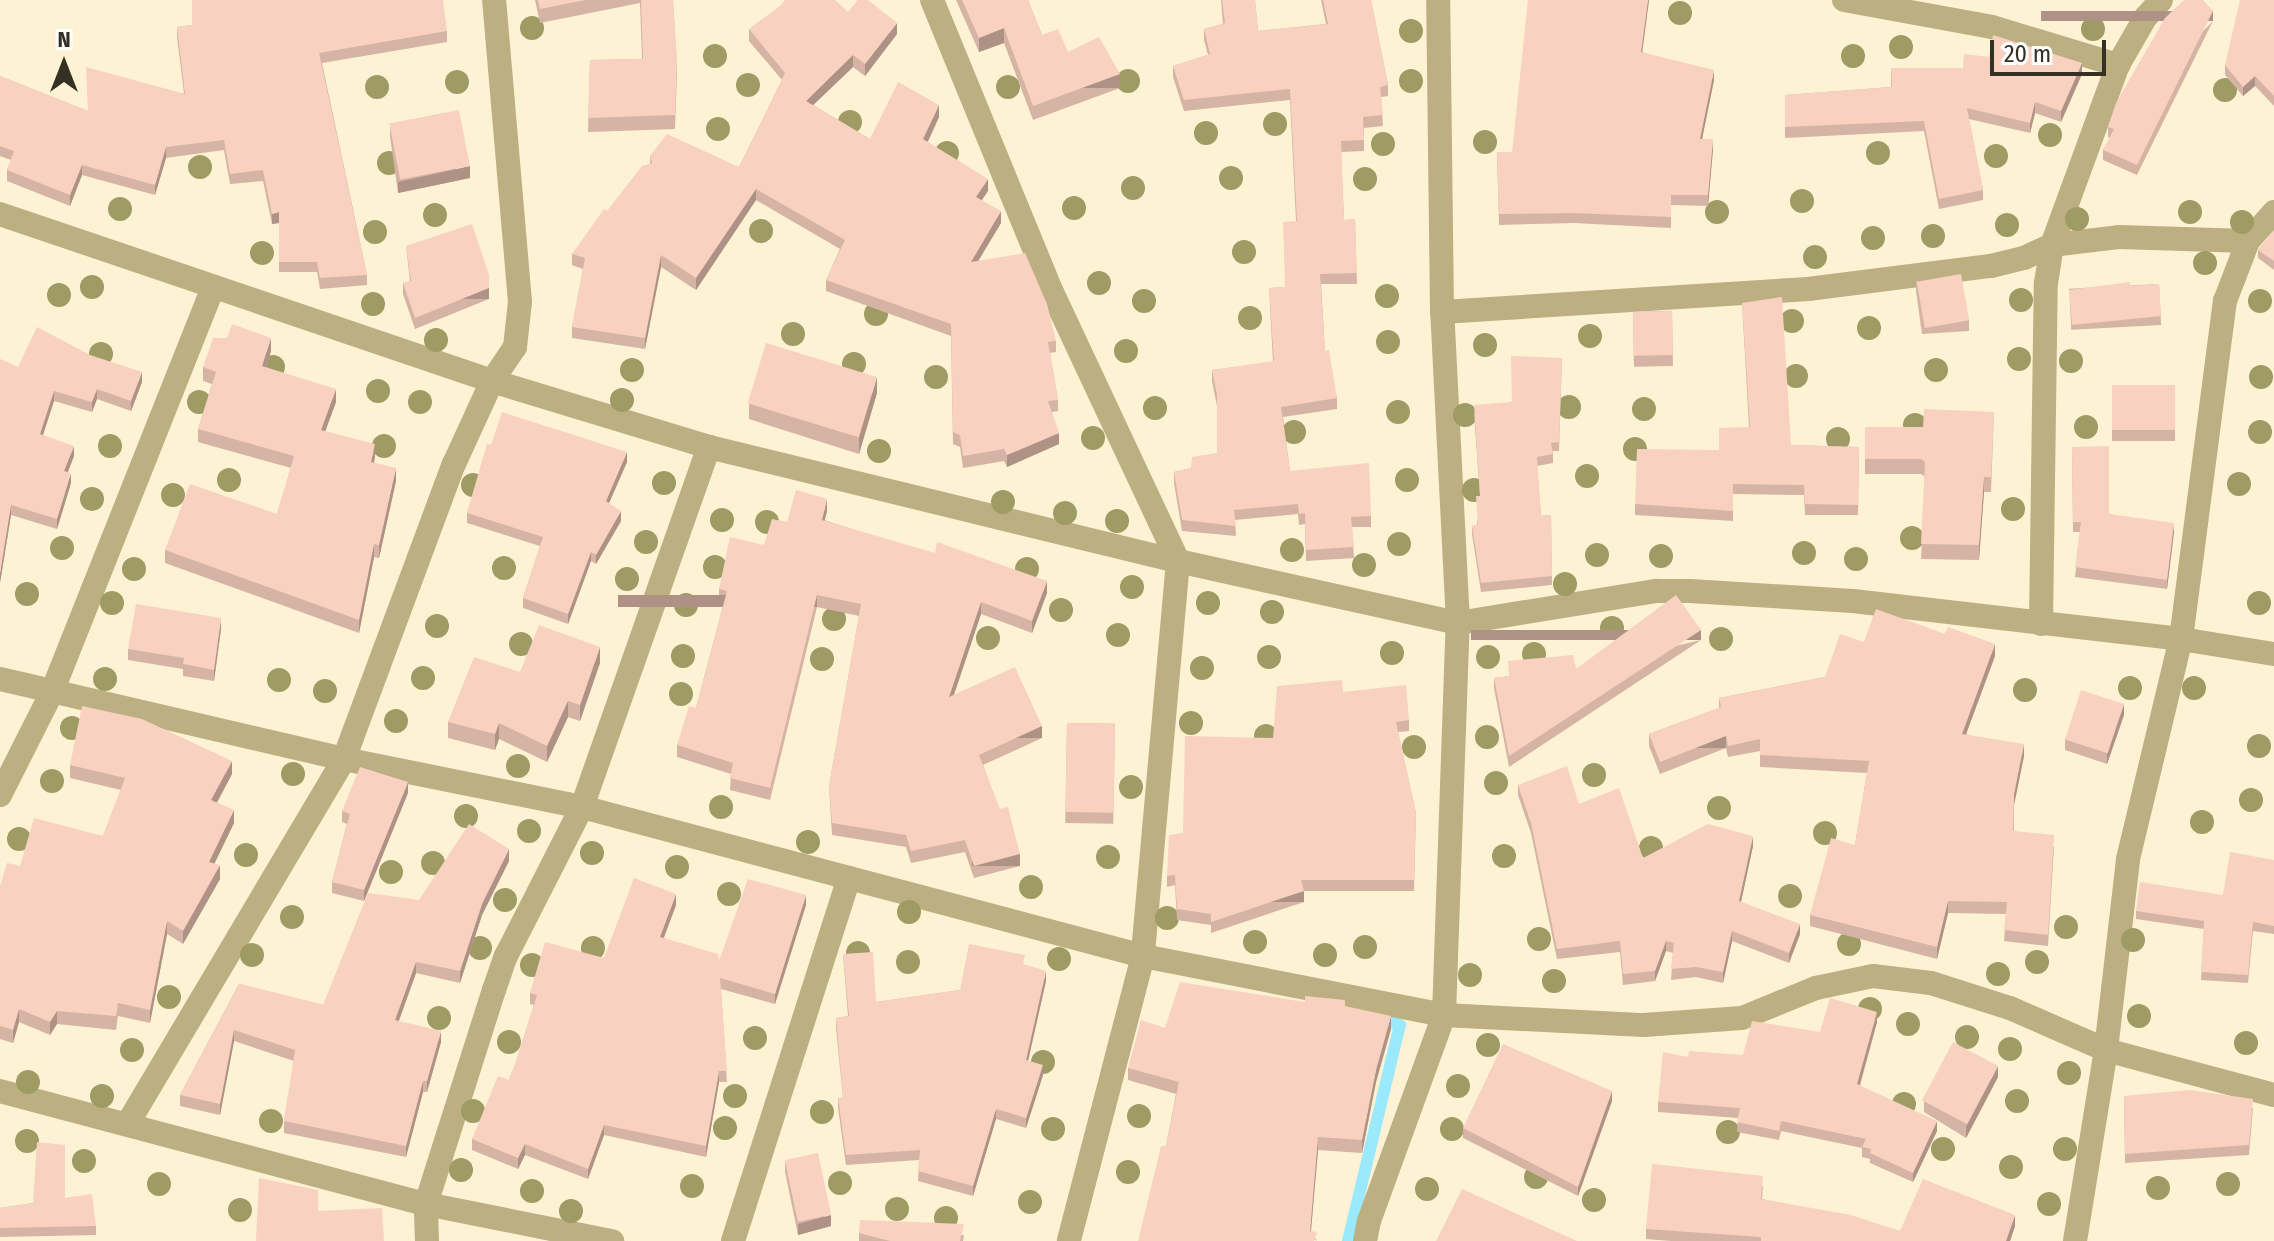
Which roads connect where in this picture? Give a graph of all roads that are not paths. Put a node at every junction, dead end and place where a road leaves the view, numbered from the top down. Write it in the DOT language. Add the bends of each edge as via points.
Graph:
graph roads {
  1 [pos="494,0"];
  2 [pos="932,0"];
  3 [pos="1438,0"];
  4 [pos="1844,0"];
  5 [pos="2161,0"];
  6 [pos="2118,65"];
  7 [pos="2274,212"];
  8 [pos="0,214"];
  9 [pos="2248,241"];
  10 [pos="2052,245"];
  11 [pos="213,287"];
  12 [pos="1442,312"];
  13 [pos="492,381"];
  14 [pos="709,447"];
  15 [pos="1178,561"];
  16 [pos="1458,623"];
  17 [pos="2041,624"];
  18 [pos="2181,639"];
  19 [pos="2274,654"];
  20 [pos="0,679"];
  21 [pos="52,692"];
  22 [pos="344,759"];
  23 [pos="0,795"];
  24 [pos="582,807"];
  25 [pos="849,878"];
  26 [pos="1143,956"];
  27 [pos="1444,1015"];
  28 [pos="2106,1050"];
  29 [pos="0,1091"];
  30 [pos="2274,1095"];
  31 [pos="128,1123"];
  32 [pos="426,1204"];
  33 [pos="427,1241"];
  34 [pos="612,1241"];
  35 [pos="733,1241"];
  36 [pos="1069,1241"];
  37 [pos="1365,1241"];
  38 [pos="2075,1241"];
  1 -- 13 [label="street" via="520,302 515,347"];
  2 -- 15 [label="street" via="1052,292"];
  3 -- 12 [label="street"];
  4 -- 6 [label="street" via="1992,27"];
  5 -- 6 [label="street"];
  6 -- 10 [label="street"];
  7 -- 9 [label="street"];
  8 -- 11 [label="street"];
  9 -- 10 [label="street" via="2119,237"];
  9 -- 18 [label="street" via="2225,301"];
  10 -- 12 [label="street" via="1991,266 1808,289"];
  10 -- 17 [label="street" via="2046,283"];
  11 -- 13 [label="street"];
  11 -- 21 [label="street"];
  12 -- 16 [label="street"];
  13 -- 14 [label="street"];
  13 -- 22 [label="street" via="454,464"];
  14 -- 15 [label="street"];
  14 -- 24 [label="street"];
  15 -- 16 [label="street"];
  15 -- 26 [label="street"];
  16 -- 17 [label="street" via="1656,591 1690,591 1853,601"];
  16 -- 27 [label="street"];
  17 -- 18 [label="street"];
  18 -- 19 [label="street"];
  18 -- 28 [label="street" via="2135,815"];
  20 -- 21 [label="street"];
  21 -- 22 [label="street"];
  21 -- 23 [label="street"];
  22 -- 24 [label="street"];
  22 -- 31 [label="street"];
  24 -- 25 [label="street"];
  24 -- 32 [label="street" via="506,956"];
  25 -- 26 [label="street"];
  25 -- 35 [label="street"];
  26 -- 27 [label="street"];
  26 -- 36 [label="street"];
  27 -- 28 [label="street" via="1644,1025 1742,1018 1816,988 1873,976 1931,983 2010,1008"];
  27 -- 37 [label="street"];
  28 -- 30 [label="street"];
  28 -- 38 [label="street"];
  29 -- 31 [label="street"];
  31 -- 32 [label="street"];
  32 -- 33 [label="street"];
  32 -- 34 [label="street"];
}
